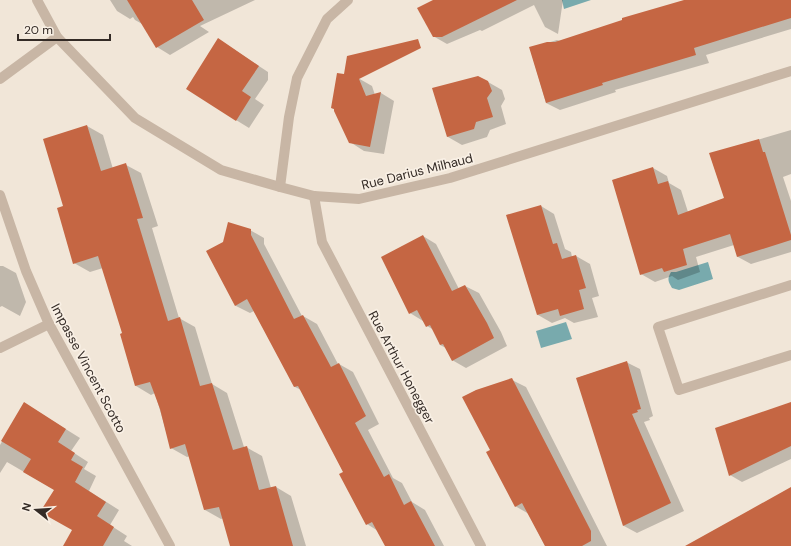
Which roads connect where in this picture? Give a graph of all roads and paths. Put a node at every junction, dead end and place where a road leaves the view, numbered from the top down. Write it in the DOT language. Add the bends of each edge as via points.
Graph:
graph roads {
  1 [pos="37,0"];
  2 [pos="348,0"];
  3 [pos="57,36"];
  4 [pos="791,71"];
  5 [pos="0,79"];
  6 [pos="280,187"];
  7 [pos="0,195"];
  8 [pos="314,196"];
  9 [pos="791,285"];
  10 [pos="49,324"];
  11 [pos="0,348"];
  12 [pos="791,355"];
  13 [pos="170,546"];
  14 [pos="481,546"];
  1 -- 3 [label="street, Rue Darius Milhaud"];
  2 -- 6 [label="street" via="328,19 297,78"];
  3 -- 5 [label="street"];
  3 -- 6 [label="street, Rue Darius Milhaud" via="135,118 221,170"];
  4 -- 8 [label="street, Rue Darius Milhaud" via="450,178 359,199"];
  6 -- 8 [label="street, Rue Darius Milhaud"];
  7 -- 10 [label="street, Impasse Vincent Scotto" via="26,271"];
  8 -- 14 [label="street, Rue Arthur Honegger" via="322,242"];
  9 -- 12 [label="street" via="658,327 679,390"];
  10 -- 11 [label="street"];
  10 -- 13 [label="street, Impasse Vincent Scotto"];
}
